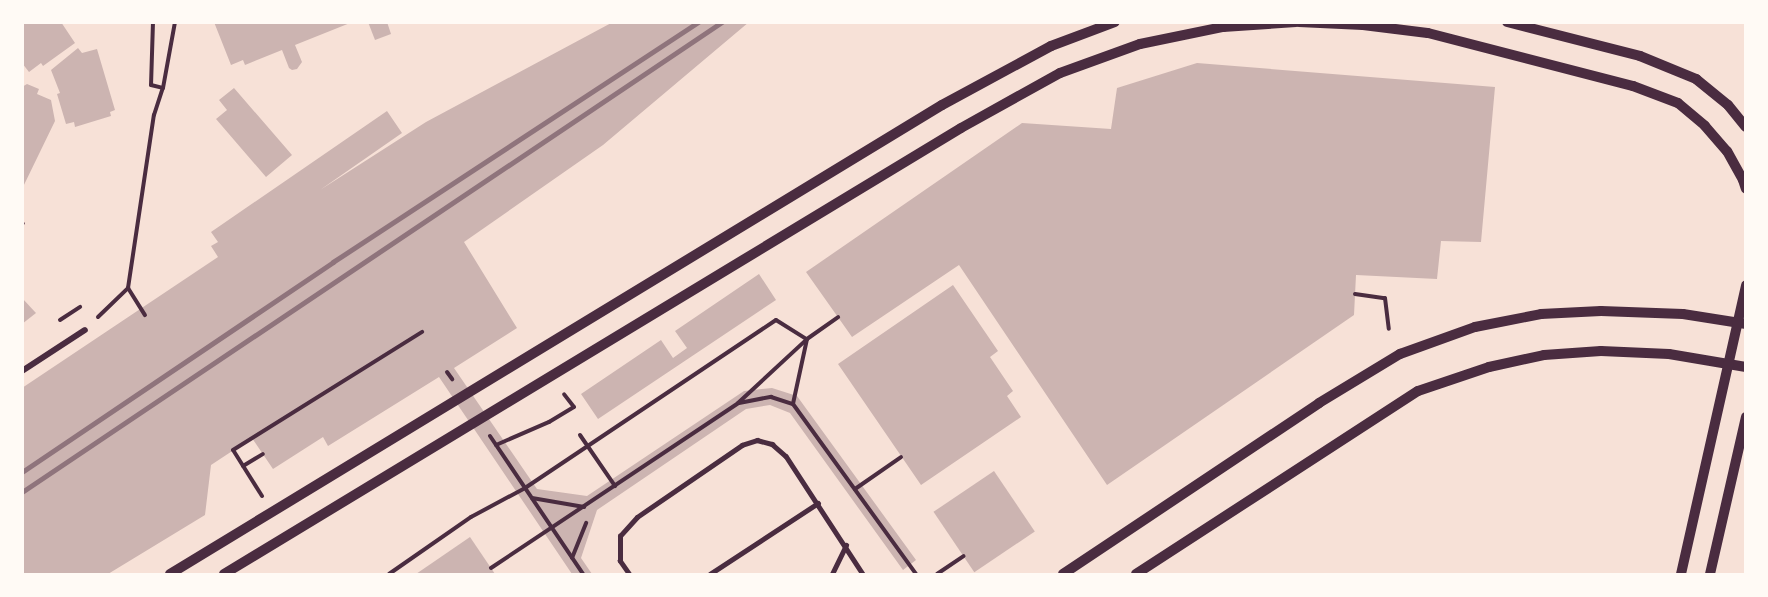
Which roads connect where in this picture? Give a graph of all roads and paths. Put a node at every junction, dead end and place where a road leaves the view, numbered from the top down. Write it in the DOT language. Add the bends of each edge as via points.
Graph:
graph roads {
  1 [pos="153,22"];
  2 [pos="175,22"];
  3 [pos="1116,22"];
  4 [pos="1298,22"];
  5 [pos="1507,22"];
  6 [pos="163,88"];
  7 [pos="1746,127"];
  8 [pos="1746,189"];
  9 [pos="1746,285"];
  10 [pos="128,288"];
  11 [pos="1355,294"];
  12 [pos="145,315"];
  13 [pos="838,317"];
  14 [pos="1742,323"];
  15 [pos="1389,328"];
  16 [pos="85,330"];
  17 [pos="422,332"];
  18 [pos="807,339"];
  19 [pos="1729,363"];
  20 [pos="1746,367"];
  21 [pos="22,371"];
  22 [pos="558,398"];
  23 [pos="738,403"];
  24 [pos="793,404"];
  25 [pos="1746,417"];
  26 [pos="580,435"];
  27 [pos="588,446"];
  28 [pos="263,454"];
  29 [pos="901,457"];
  30 [pos="243,466"];
  31 [pos="615,486"];
  32 [pos="525,489"];
  33 [pos="855,489"];
  34 [pos="262,496"];
  35 [pos="531,498"];
  36 [pos="818,503"];
  37 [pos="584,507"];
  38 [pos="586,523"];
  39 [pos="552,528"];
  40 [pos="846,545"];
  41 [pos="964,556"];
  42 [pos="572,559"];
  43 [pos="491,568"];
  44 [pos="170,574"];
  45 [pos="224,574"];
  46 [pos="388,574"];
  47 [pos="583,574"];
  48 [pos="629,574"];
  49 [pos="710,574"];
  50 [pos="832,574"];
  51 [pos="863,574"];
  52 [pos="916,574"];
  53 [pos="937,574"];
  54 [pos="1063,574"];
  55 [pos="1136,574"];
  56 [pos="1681,574"];
  57 [pos="1710,574"];
  1 -- 6 [label="path" via="151,86"];
  2 -- 6 [label="path"];
  3 -- 44 [label="street" via="1051,46 942,105"];
  4 -- 8 [label="street" via="1428,33 1633,86 1678,104 1705,126 1727,151"];
  4 -- 45 [label="street" via="1223,27 1140,44 1060,73 961,128"];
  5 -- 7 [label="street" via="1640,56 1696,79 1728,105"];
  6 -- 10 [label="path" via="154,115"];
  9 -- 14 [label="street"];
  10 -- 12 [label="path"];
  10 -- 16 [label="path"];
  11 -- 15 [label="path" via="1385,298"];
  13 -- 18 [label="path"];
  14 -- 19 [label="street"];
  14 -- 54 [label="street" via="1683,314 1541,314 1475,327 1400,354 1319,403"];
  16 -- 21 [label="street"];
  17 -- 30 [label="path" via="233,450"];
  18 -- 23 [label="path"];
  18 -- 24 [label="path"];
  18 -- 27 [label="path" via="776,320"];
  19 -- 20 [label="street"];
  19 -- 55 [label="street" via="1669,354 1601,351 1544,356 1489,367 1418,391"];
  19 -- 56 [label="street"];
  22 -- 32 [label="path" via="565,393 574,407 496,445"];
  23 -- 24 [label="path" via="771,397"];
  23 -- 31 [label="path"];
  24 -- 33 [label="path"];
  25 -- 57 [label="street"];
  26 -- 27 [label="path"];
  27 -- 31 [label="path"];
  27 -- 32 [label="path"];
  28 -- 30 [label="path"];
  29 -- 33 [label="path"];
  30 -- 34 [label="path"];
  31 -- 37 [label="path"];
  32 -- 35 [label="path"];
  32 -- 46 [label="path" via="471,517"];
  33 -- 52 [label="path"];
  35 -- 37 [label="path"];
  35 -- 39 [label="path"];
  36 -- 40 [label="lane"];
  36 -- 48 [label="lane" via="786,456 772,444 757,440 742,445 636,517 620,536 620,561"];
  36 -- 49 [label="lane"];
  37 -- 39 [label="path"];
  38 -- 42 [label="path"];
  39 -- 42 [label="path"];
  39 -- 43 [label="path"];
  40 -- 50 [label="lane"];
  40 -- 51 [label="lane"];
  41 -- 53 [label="path"];
  42 -- 47 [label="path"];
}
